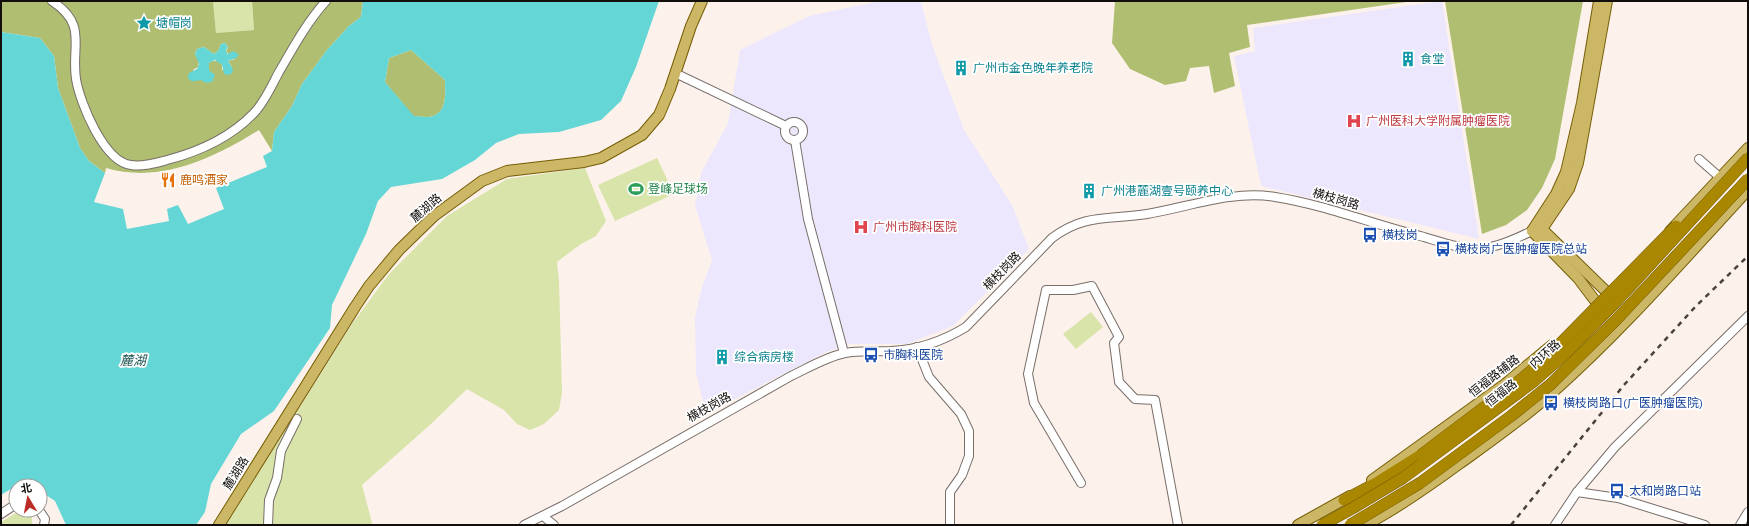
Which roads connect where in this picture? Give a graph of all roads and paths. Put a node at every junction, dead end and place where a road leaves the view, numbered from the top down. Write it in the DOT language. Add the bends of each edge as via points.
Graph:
graph roads {
  1 [pos="52,1"];
  2 [pos="326,1"];
  3 [pos="702,1"];
  4 [pos="1599,1"];
  5 [pos="1607,1"];
  6 [pos="675,73"];
  7 [pos="786,126"];
  8 [pos="795,140"];
  9 [pos="1748,148"];
  10 [pos="1748,157"];
  11 [pos="1699,159"];
  12 [pos="1748,161"];
  13 [pos="1748,180"];
  14 [pos="1723,181"];
  15 [pos="1748,190"];
  16 [pos="1542,229"];
  17 [pos="1532,231"];
  18 [pos="1610,294"];
  19 [pos="1598,306"];
  20 [pos="1623,311"];
  21 [pos="1606,315"];
  22 [pos="1748,316"];
  23 [pos="917,347"];
  24 [pos="844,353"];
  25 [pos="297,419"];
  26 [pos="1081,483"];
  27 [pos="1577,492"];
  28 [pos="1344,500"];
  29 [pos="1748,512"];
  30 [pos="543,516"];
  31 [pos="1326,524"];
  32 [pos="219,525"];
  33 [pos="268,525"];
  34 [pos="524,525"];
  35 [pos="554,525"];
  36 [pos="950,525"];
  37 [pos="1178,525"];
  38 [pos="1298,525"];
  39 [pos="1347,525"];
  40 [pos="1350,525"];
  41 [pos="1365,525"];
  42 [pos="1555,525"];
  43 [pos="1705,525"];
  44 [pos="1740,525"];
  1 -- 2 [label="street" via="65,9 73,22 77,48 76,79 84,107 99,138 108,150 130,166 154,164 191,154 229,133 255,113 292,48"];
  3 -- 6 [label="main road, 麓湖路"];
  4 -- 17 [label="main road" via="1582,103 1566,172 1556,194"];
  5 -- 16 [label="main road" via="1578,163 1569,189"];
  6 -- 7 [label="street"];
  6 -- 32 [label="main road, 麓湖路" via="659,115 642,135 601,158 507,170 495,174 434,216 386,266 358,302"];
  7 -- 8 [label="street" via="785,135 790,140"];
  7 -- 8 [label="street" via="794,122 802,126 802,135"];
  8 -- 24 [label="street" via="808,219"];
  9 -- 14 [label="main road, 恒福路辅路"];
  10 -- 28 [label="highway, bridge" via="1637,264 1546,359 1421,454"];
  10 -- 31 [label="highway, 内环路, bridge" via="1615,303 1565,354 1533,382 1403,478"];
  11 -- 14 [label="street"];
  12 -- 14 [label="main road, 恒福路"];
  13 -- 20 [label="main road, 恒福路"];
  13 -- 40 [label="highway, bridge" via="1616,320 1551,384 1512,416 1420,483"];
  14 -- 18 [label="main road, 恒福路辅路"];
  14 -- 20 [label="main road, 恒福路"];
  15 -- 20 [label="main road"];
  16 -- 17 [label="main road, 横枝岗路"];
  16 -- 18 [label="main road"];
  17 -- 19 [label="main road" via="1578,278"];
  17 -- 23 [label="street, 横枝岗路" via="1494,246 1467,248 1308,205 1275,197 1255,196 1209,200 1146,214 1092,219 1064,229 1052,238 966,327 940,340"];
  18 -- 19 [label="main road, 恒福路辅路"];
  18 -- 20 [label="main road"];
  19 -- 21 [label="main road"];
  19 -- 28 [label="main road, 恒福路辅路" via="1505,384"];
  20 -- 21 [label="main road, 恒福路"];
  20 -- 39 [label="main road, 恒福路" via="1562,372 1509,416 1407,490"];
  20 -- 41 [label="main road" via="1553,393 1419,493"];
  21 -- 31 [label="main road, 恒福路" via="1563,358 1504,408 1399,483"];
  22 -- 27 [label="street" via="1615,447"];
  23 -- 24 [label="street, 横枝岗路"];
  23 -- 36 [label="street" via="929,377 961,414 969,431 969,456 962,475 950,492"];
  24 -- 30 [label="street, 横枝岗路" via="791,376"];
  25 -- 33 [label="street" via="281,451 277,478 270,500"];
  26 -- 37 [label="street" via="1034,403 1028,374 1046,290 1073,290 1092,286 1119,337 1114,343 1119,382 1135,399 1155,400"];
  27 -- 42 [label="street"];
  27 -- 43 [label="street" via="1618,498"];
  28 -- 31 [label="main road"];
  28 -- 38 [label="main road, 恒福路辅路"];
  29 -- 44 [label="street"];
  30 -- 34 [label="street, 横枝岗路"];
  30 -- 35 [label="street"];
}
